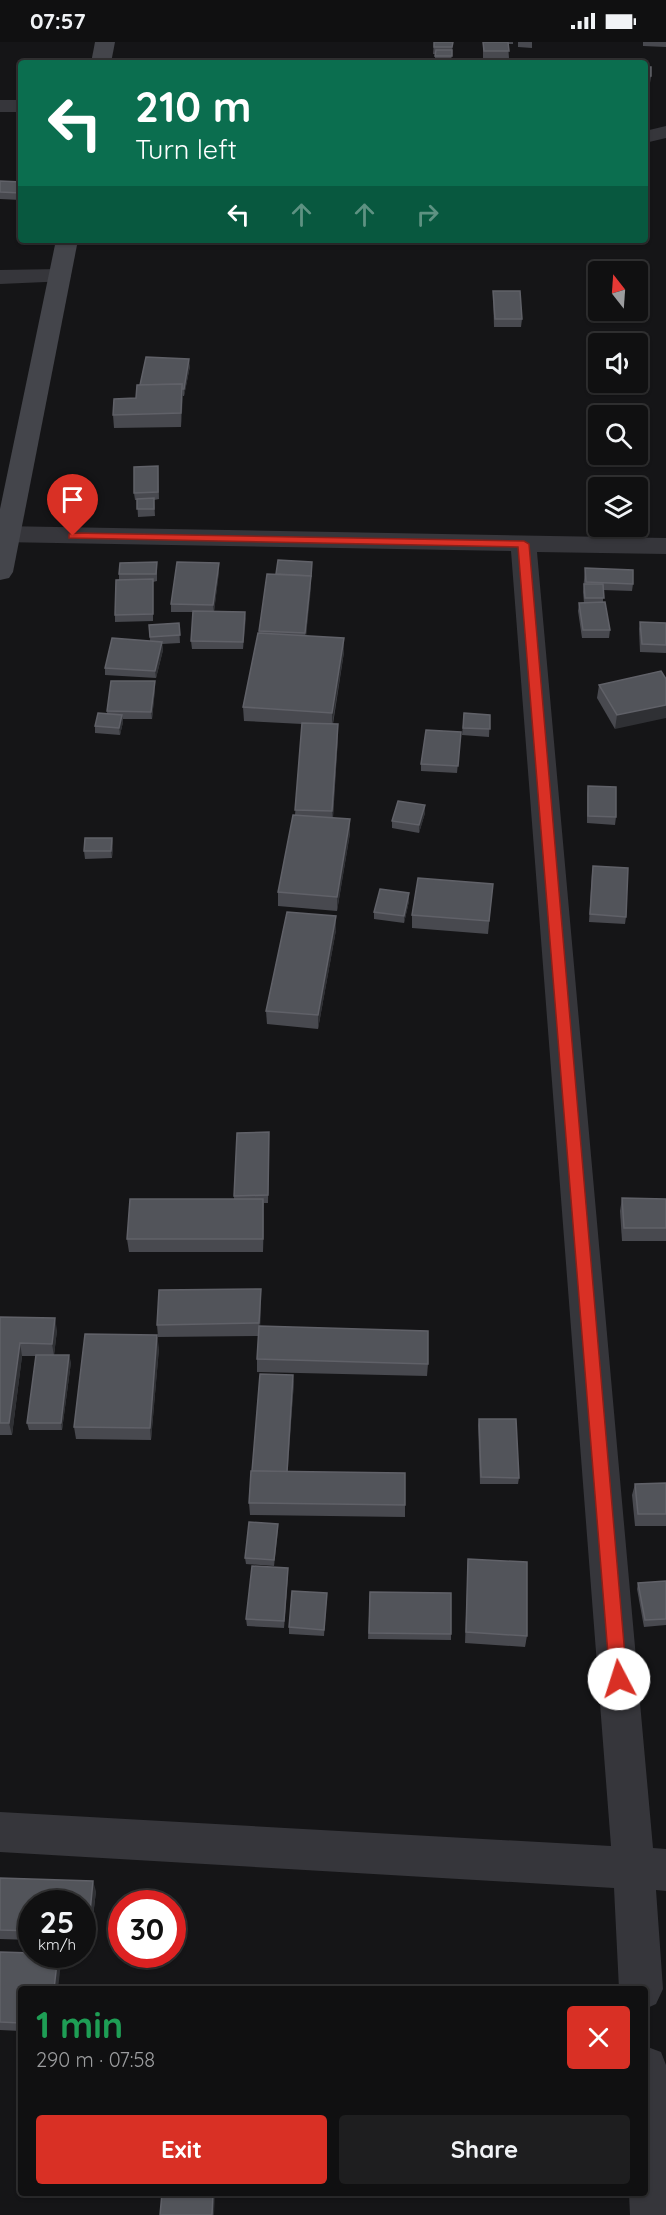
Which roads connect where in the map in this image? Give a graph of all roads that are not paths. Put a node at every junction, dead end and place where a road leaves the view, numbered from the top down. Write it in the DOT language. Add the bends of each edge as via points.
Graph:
graph roads {
  1 [pos="105,42"];
  2 [pos="102,60"];
  3 [pos="0,106"];
  4 [pos="18,106"];
  5 [pos="666,132"];
  6 [pos="648,136"];
  7 [pos="66,243"];
  8 [pos="60,276"];
  9 [pos="0,277"];
  10 [pos="3,534"];
  11 [pos="524,544"];
  12 [pos="666,546"];
  13 [pos="0,572"];
  14 [pos="0,1832"];
  15 [pos="650,1869"];
  16 [pos="641,1986"];
  17 [pos="648,2123"];
  18 [pos="653,2215"];
  1 -- 2 [label="street"];
  3 -- 4 [label="street"];
  5 -- 6 [label="street"];
  7 -- 8 [label="street"];
  8 -- 9 [label="street"];
  8 -- 10 [label="street"];
  10 -- 11 [label="street"];
  10 -- 13 [label="street"];
  11 -- 12 [label="street"];
  11 -- 15 [label="street"];
  14 -- 15 [label="street"];
  15 -- 16 [label="street"];
  17 -- 18 [label="street"];
}
